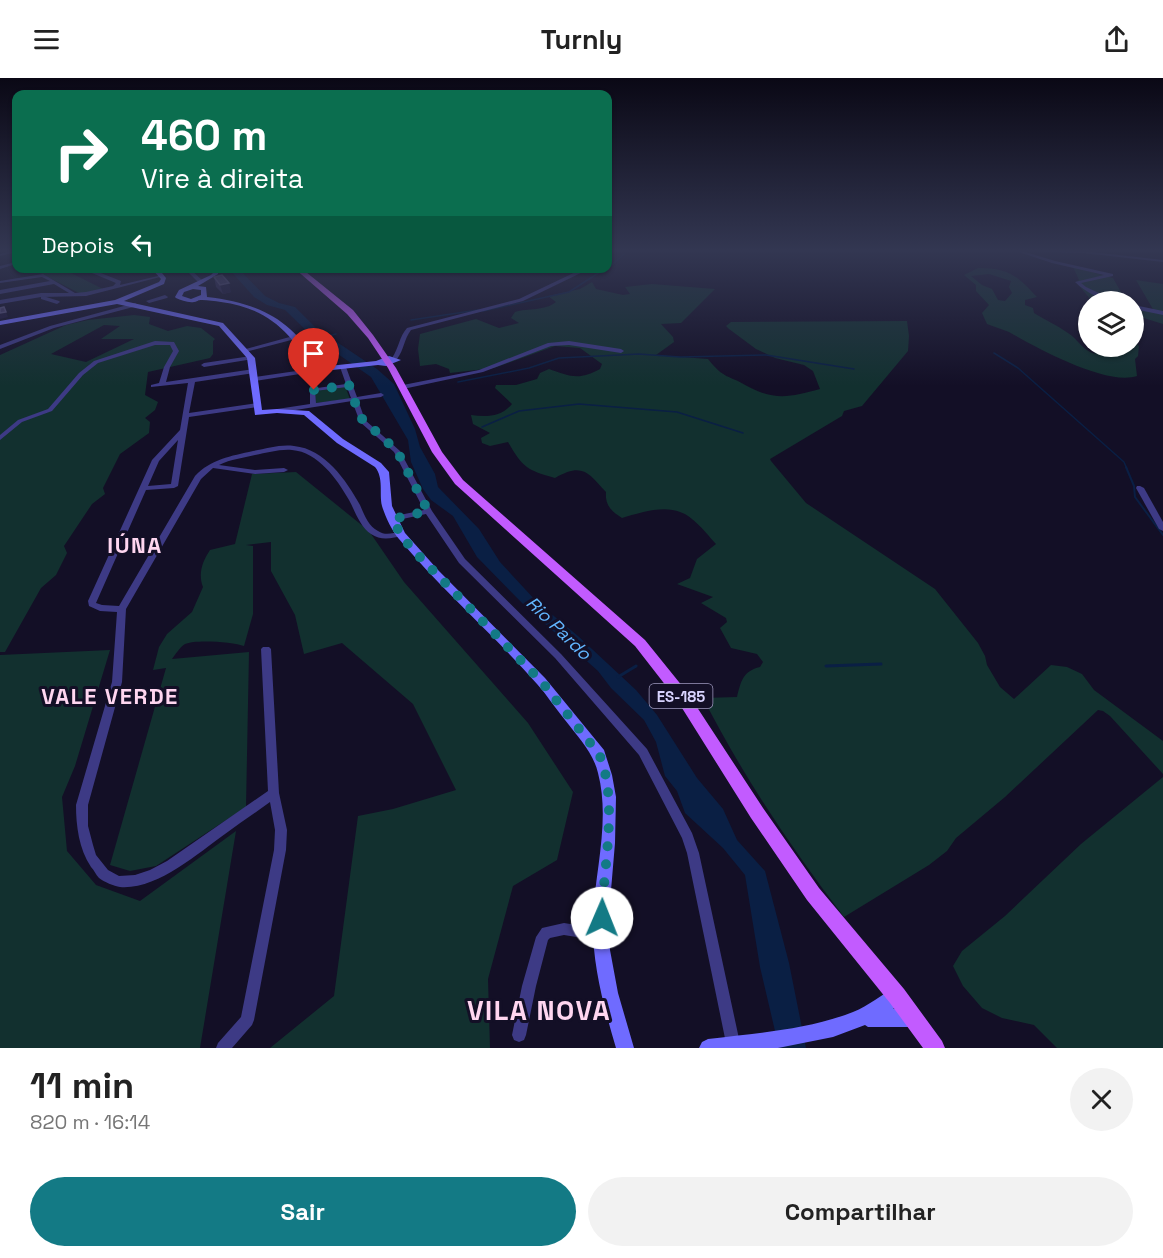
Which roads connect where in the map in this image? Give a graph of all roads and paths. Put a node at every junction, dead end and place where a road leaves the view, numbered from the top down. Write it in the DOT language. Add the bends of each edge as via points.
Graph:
graph roads {
  1 [pos="30,296"];
  2 [pos="41,296"];
  3 [pos="131,296"];
  4 [pos="178,296"];
  5 [pos="329,296"];
  6 [pos="528,296"];
  7 [pos="165,297"];
  8 [pos="202,298"];
  9 [pos="194,300"];
  10 [pos="149,301"];
  11 [pos="0,302"];
  12 [pos="57,302"];
  13 [pos="117,302"];
  14 [pos="132,305"];
  15 [pos="1144,309"];
  16 [pos="176,313"];
  17 [pos="1163,313"];
  18 [pos="0,323"];
  19 [pos="297,337"];
  20 [pos="0,346"];
  21 [pos="245,350"];
  22 [pos="621,351"];
  23 [pos="251,358"];
  24 [pos="204,365"];
  25 [pos="388,365"];
  26 [pos="347,366"];
  27 [pos="317,370"];
  28 [pos="254,375"];
  29 [pos="192,380"];
  30 [pos="162,384"];
  31 [pos="349,385"];
  32 [pos="153,386"];
  33 [pos="381,395"];
  34 [pos="354,399"];
  35 [pos="257,405"];
  36 [pos="314,405"];
  37 [pos="277,411"];
  38 [pos="186,415"];
  39 [pos="183,430"];
  40 [pos="0,438"];
  41 [pos="210,465"];
  42 [pos="284,470"];
  43 [pos="144,488"];
  44 [pos="1140,488"];
  45 [pos="428,511"];
  46 [pos="393,519"];
  47 [pos="1163,529"];
  48 [pos="400,534"];
  49 [pos="122,609"];
  50 [pos="266,649"];
  51 [pos="274,793"];
  52 [pos="601,935"];
  53 [pos="897,996"];
  54 [pos="865,1018"];
  55 [pos="913,1018"];
  56 [pos="519,1035"];
  57 [pos="733,1046"];
  58 [pos="223,1048"];
  59 [pos="625,1048"];
  60 [pos="708,1048"];
  61 [pos="935,1048"];
  1 -- 11 [label="street"];
  2 -- 12 [label="street"];
  3 -- 13 [label="street"];
  4 -- 9 [label="street"];
  5 -- 25 [label="main road, ES-185" via="350,312"];
  6 -- 25 [label="street" via="409,329 401,351"];
  7 -- 10 [label="street"];
  8 -- 9 [label="street"];
  8 -- 19 [label="street" via="244,305"];
  9 -- 16 [label="street" via="198,302"];
  13 -- 14 [label="street"];
  13 -- 18 [label="street"];
  14 -- 16 [label="street"];
  14 -- 20 [label="street"];
  15 -- 17 [label="street"];
  16 -- 21 [label="street" via="220,323"];
  19 -- 21 [label="street"];
  19 -- 27 [label="street"];
  21 -- 23 [label="street"];
  22 -- 25 [label="street" via="556,343 481,370"];
  23 -- 24 [label="street"];
  23 -- 28 [label="street"];
  25 -- 26 [label="street"];
  25 -- 53 [label="main road, ES-185" via="441,459 460,483 622,626 662,670 813,894"];
  26 -- 27 [label="street"];
  26 -- 31 [label="street"];
  27 -- 28 [label="street"];
  28 -- 29 [label="street"];
  28 -- 35 [label="street"];
  29 -- 30 [label="street"];
  29 -- 38 [label="street"];
  30 -- 32 [label="street"];
  30 -- 40 [label="street" via="176,351 172,343 155,343 96,362 50,410 20,421"];
  31 -- 34 [label="street"];
  31 -- 36 [label="street" via="312,390"];
  33 -- 34 [label="street"];
  34 -- 36 [label="street"];
  34 -- 45 [label="street" via="362,420 404,460"];
  35 -- 37 [label="street" via="258,413"];
  35 -- 38 [label="street"];
  36 -- 37 [label="street"];
  37 -- 46 [label="street" via="306,413 378,465 384,472 387,506"];
  38 -- 39 [label="street"];
  39 -- 43 [label="street" via="159,455"];
  39 -- 43 [label="street" via="174,486"];
  41 -- 42 [label="street" via="255,472"];
  41 -- 48 [label="street" via="271,450 303,449 328,466 353,499 368,528 384,537"];
  41 -- 49 [label="street" via="198,478"];
  43 -- 49 [label="street" via="92,601 100,608"];
  44 -- 47 [label="street"];
  45 -- 46 [label="street"];
  45 -- 57 [label="street" via="462,561 558,656 643,752 693,853"];
  46 -- 48 [label="street"];
  48 -- 52 [label="street" via="541,681 599,754 609,791"];
  49 -- 51 [label="street" via="117,682 82,805 83,834 102,874 120,881 150,877"];
  50 -- 51 [label="street"];
  51 -- 58 [label="street" via="281,830 280,850 247,1020"];
  52 -- 56 [label="street" via="564,929 546,932"];
  52 -- 59 [label="street" via="604,972"];
  53 -- 54 [label="street"];
  53 -- 55 [label="main road, ES-185"];
  54 -- 55 [label="street"];
  54 -- 57 [label="street" via="822,1031"];
  55 -- 61 [label="main road, ES-185"];
  57 -- 60 [label="street"];
}
